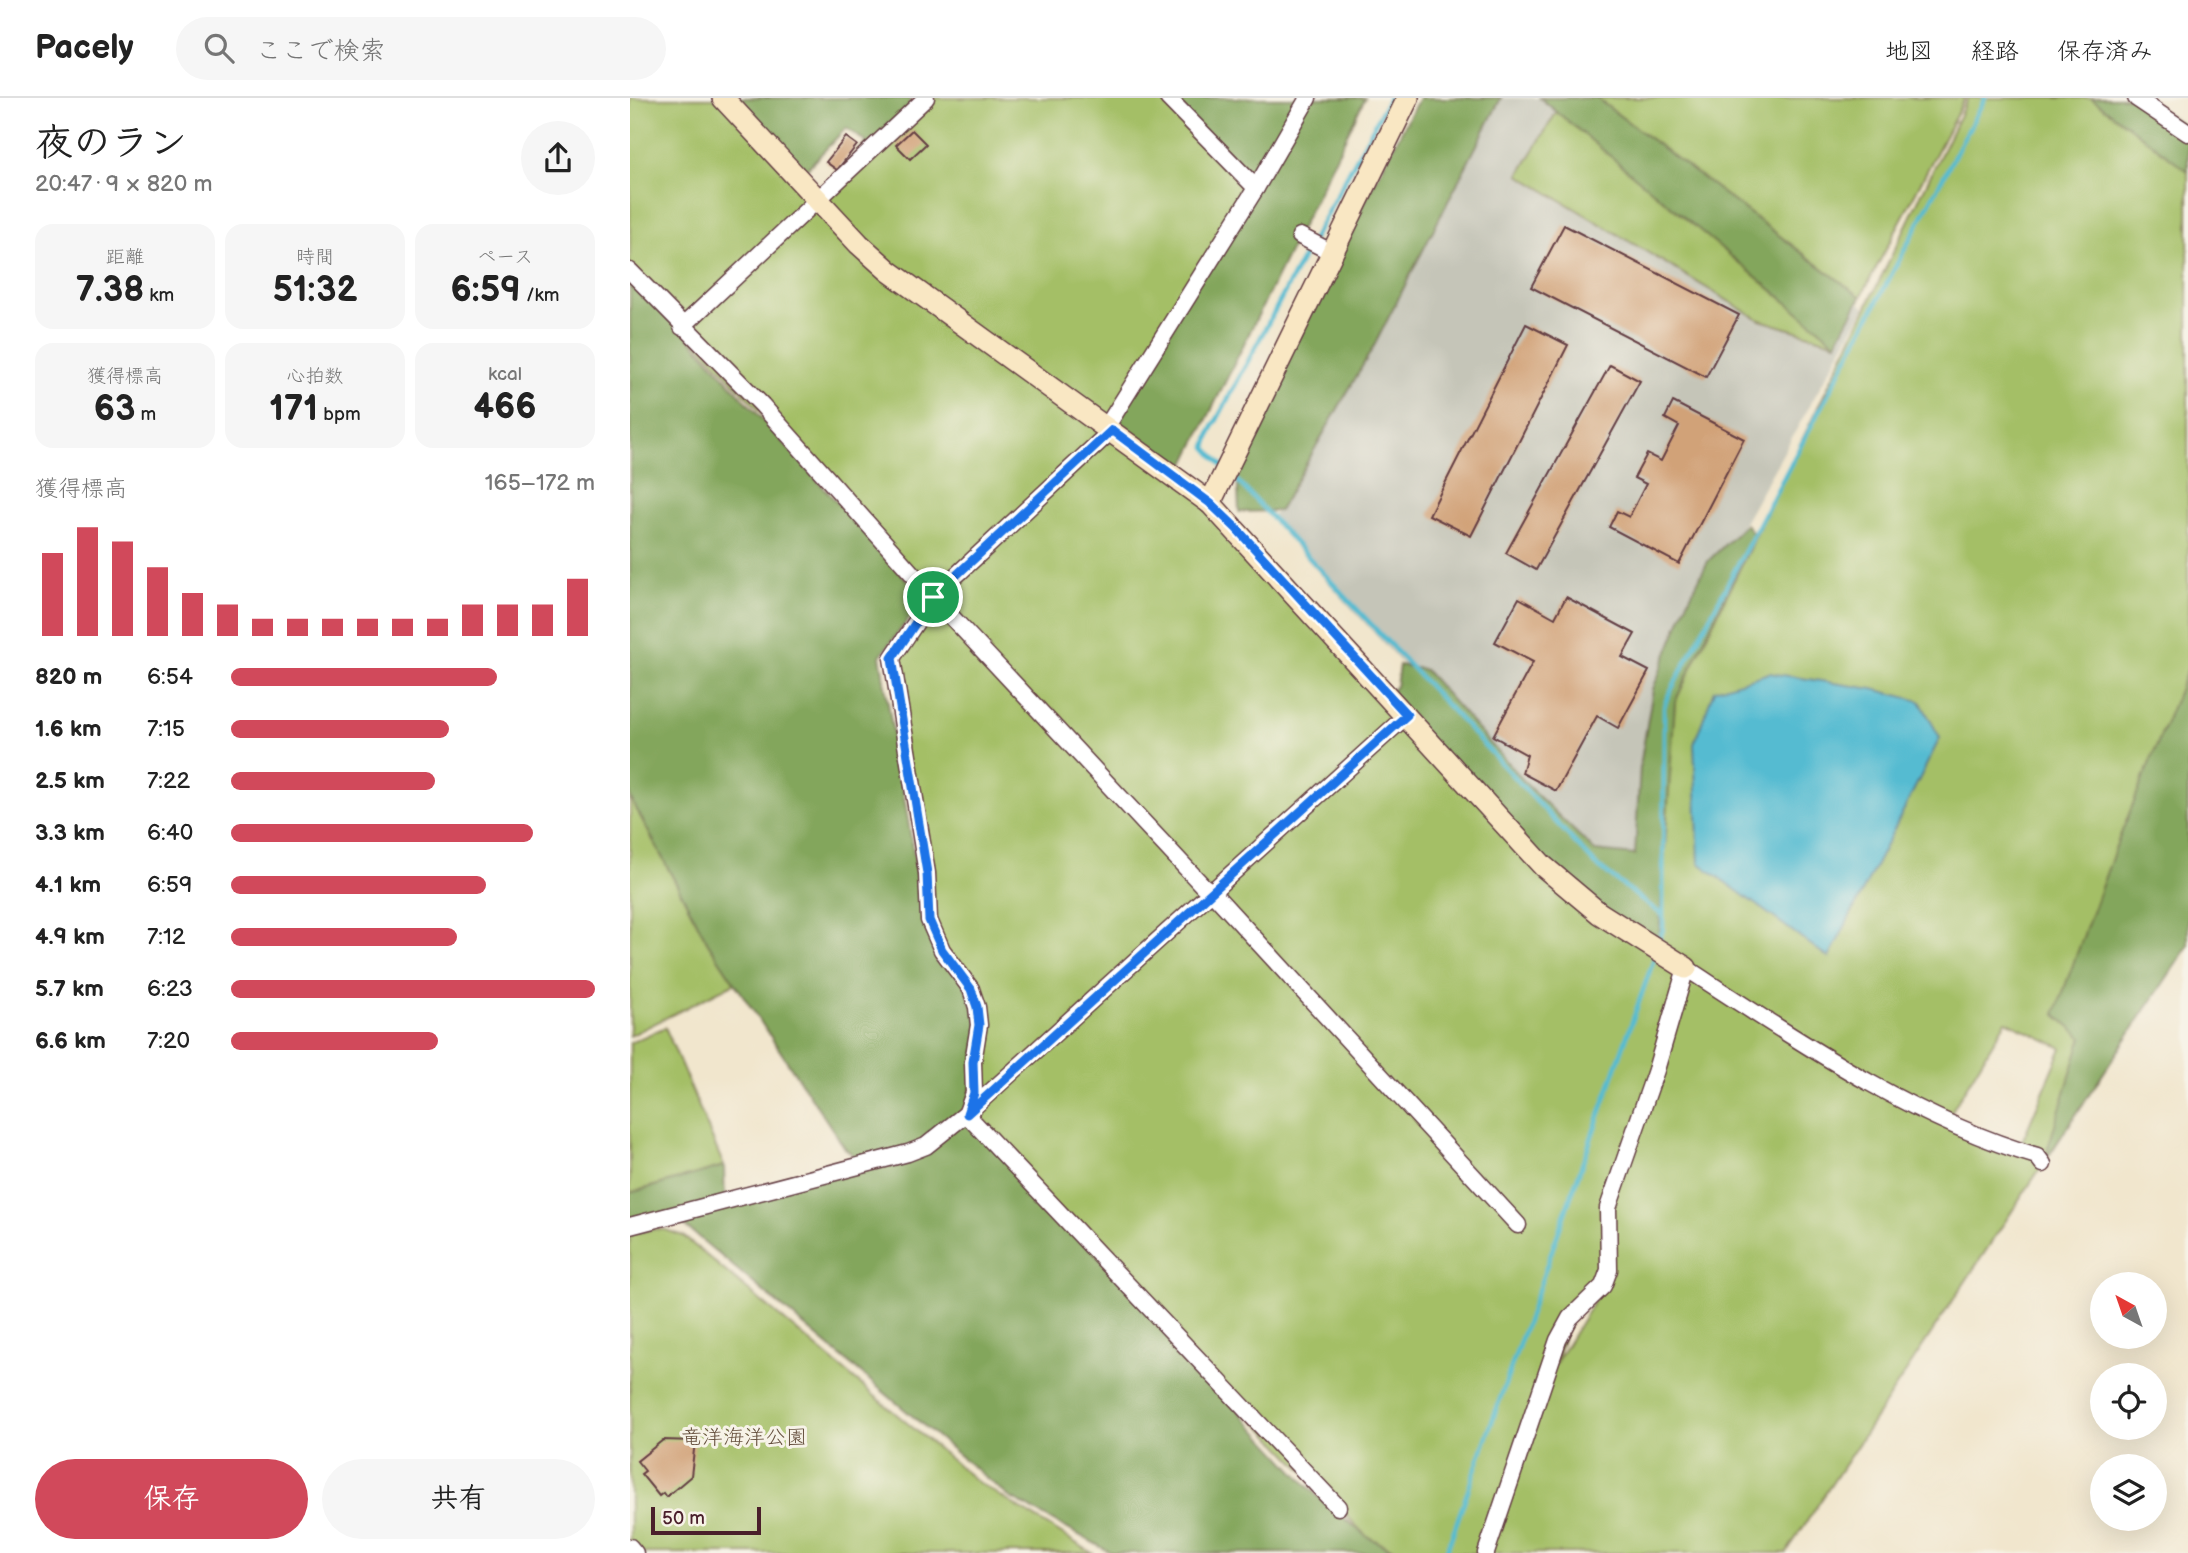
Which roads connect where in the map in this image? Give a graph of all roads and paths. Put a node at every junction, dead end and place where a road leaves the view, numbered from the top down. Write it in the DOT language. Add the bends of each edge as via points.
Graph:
graph roads {
  1 [pos="723,98"];
  2 [pos="926,98"];
  3 [pos="1168,98"];
  4 [pos="1308,98"];
  5 [pos="1408,98"];
  6 [pos="2136,98"];
  7 [pos="2188,133"];
  8 [pos="1256,188"];
  9 [pos="817,198"];
  10 [pos="1300,236"];
  11 [pos="1334,253"];
  12 [pos="630,271"];
  13 [pos="682,327"];
  14 [pos="1109,428"];
  15 [pos="1210,503"];
  16 [pos="933,597"];
  17 [pos="1407,715"];
  18 [pos="1212,892"];
  19 [pos="1686,968"];
  20 [pos="967,1114"];
  21 [pos="2043,1164"];
  22 [pos="1518,1225"];
  23 [pos="630,1226"];
  24 [pos="1338,1507"];
  25 [pos="630,1547"];
  26 [pos="635,1553"];
  27 [pos="1486,1553"];
  1 -- 9 [label="street"];
  2 -- 9 [label="street"];
  3 -- 8 [label="street"];
  4 -- 8 [label="street"];
  5 -- 11 [label="street"];
  6 -- 7 [label="street"];
  8 -- 14 [label="street"];
  9 -- 13 [label="street"];
  9 -- 14 [label="street" via="889,271"];
  10 -- 11 [label="street"];
  11 -- 15 [label="street"];
  12 -- 13 [label="street"];
  13 -- 16 [label="street" via="762,405"];
  14 -- 15 [label="street"];
  14 -- 16 [label="street"];
  15 -- 17 [label="street"];
  16 -- 18 [label="street"];
  16 -- 20 [label="street" via="892,658 927,873 929,920 977,1007 974,1093"];
  17 -- 18 [label="street"];
  17 -- 19 [label="street" via="1543,866 1577,897"];
  18 -- 20 [label="street"];
  18 -- 22 [label="street"];
  19 -- 21 [label="street" via="1827,1059 1946,1120 2037,1156"];
  19 -- 27 [label="street" via="1608,1208 1609,1270 1603,1286 1570,1318 1558,1340"];
  20 -- 23 [label="street" via="926,1146 908,1153"];
  20 -- 24 [label="street"];
  25 -- 26 [label="street"];
}
